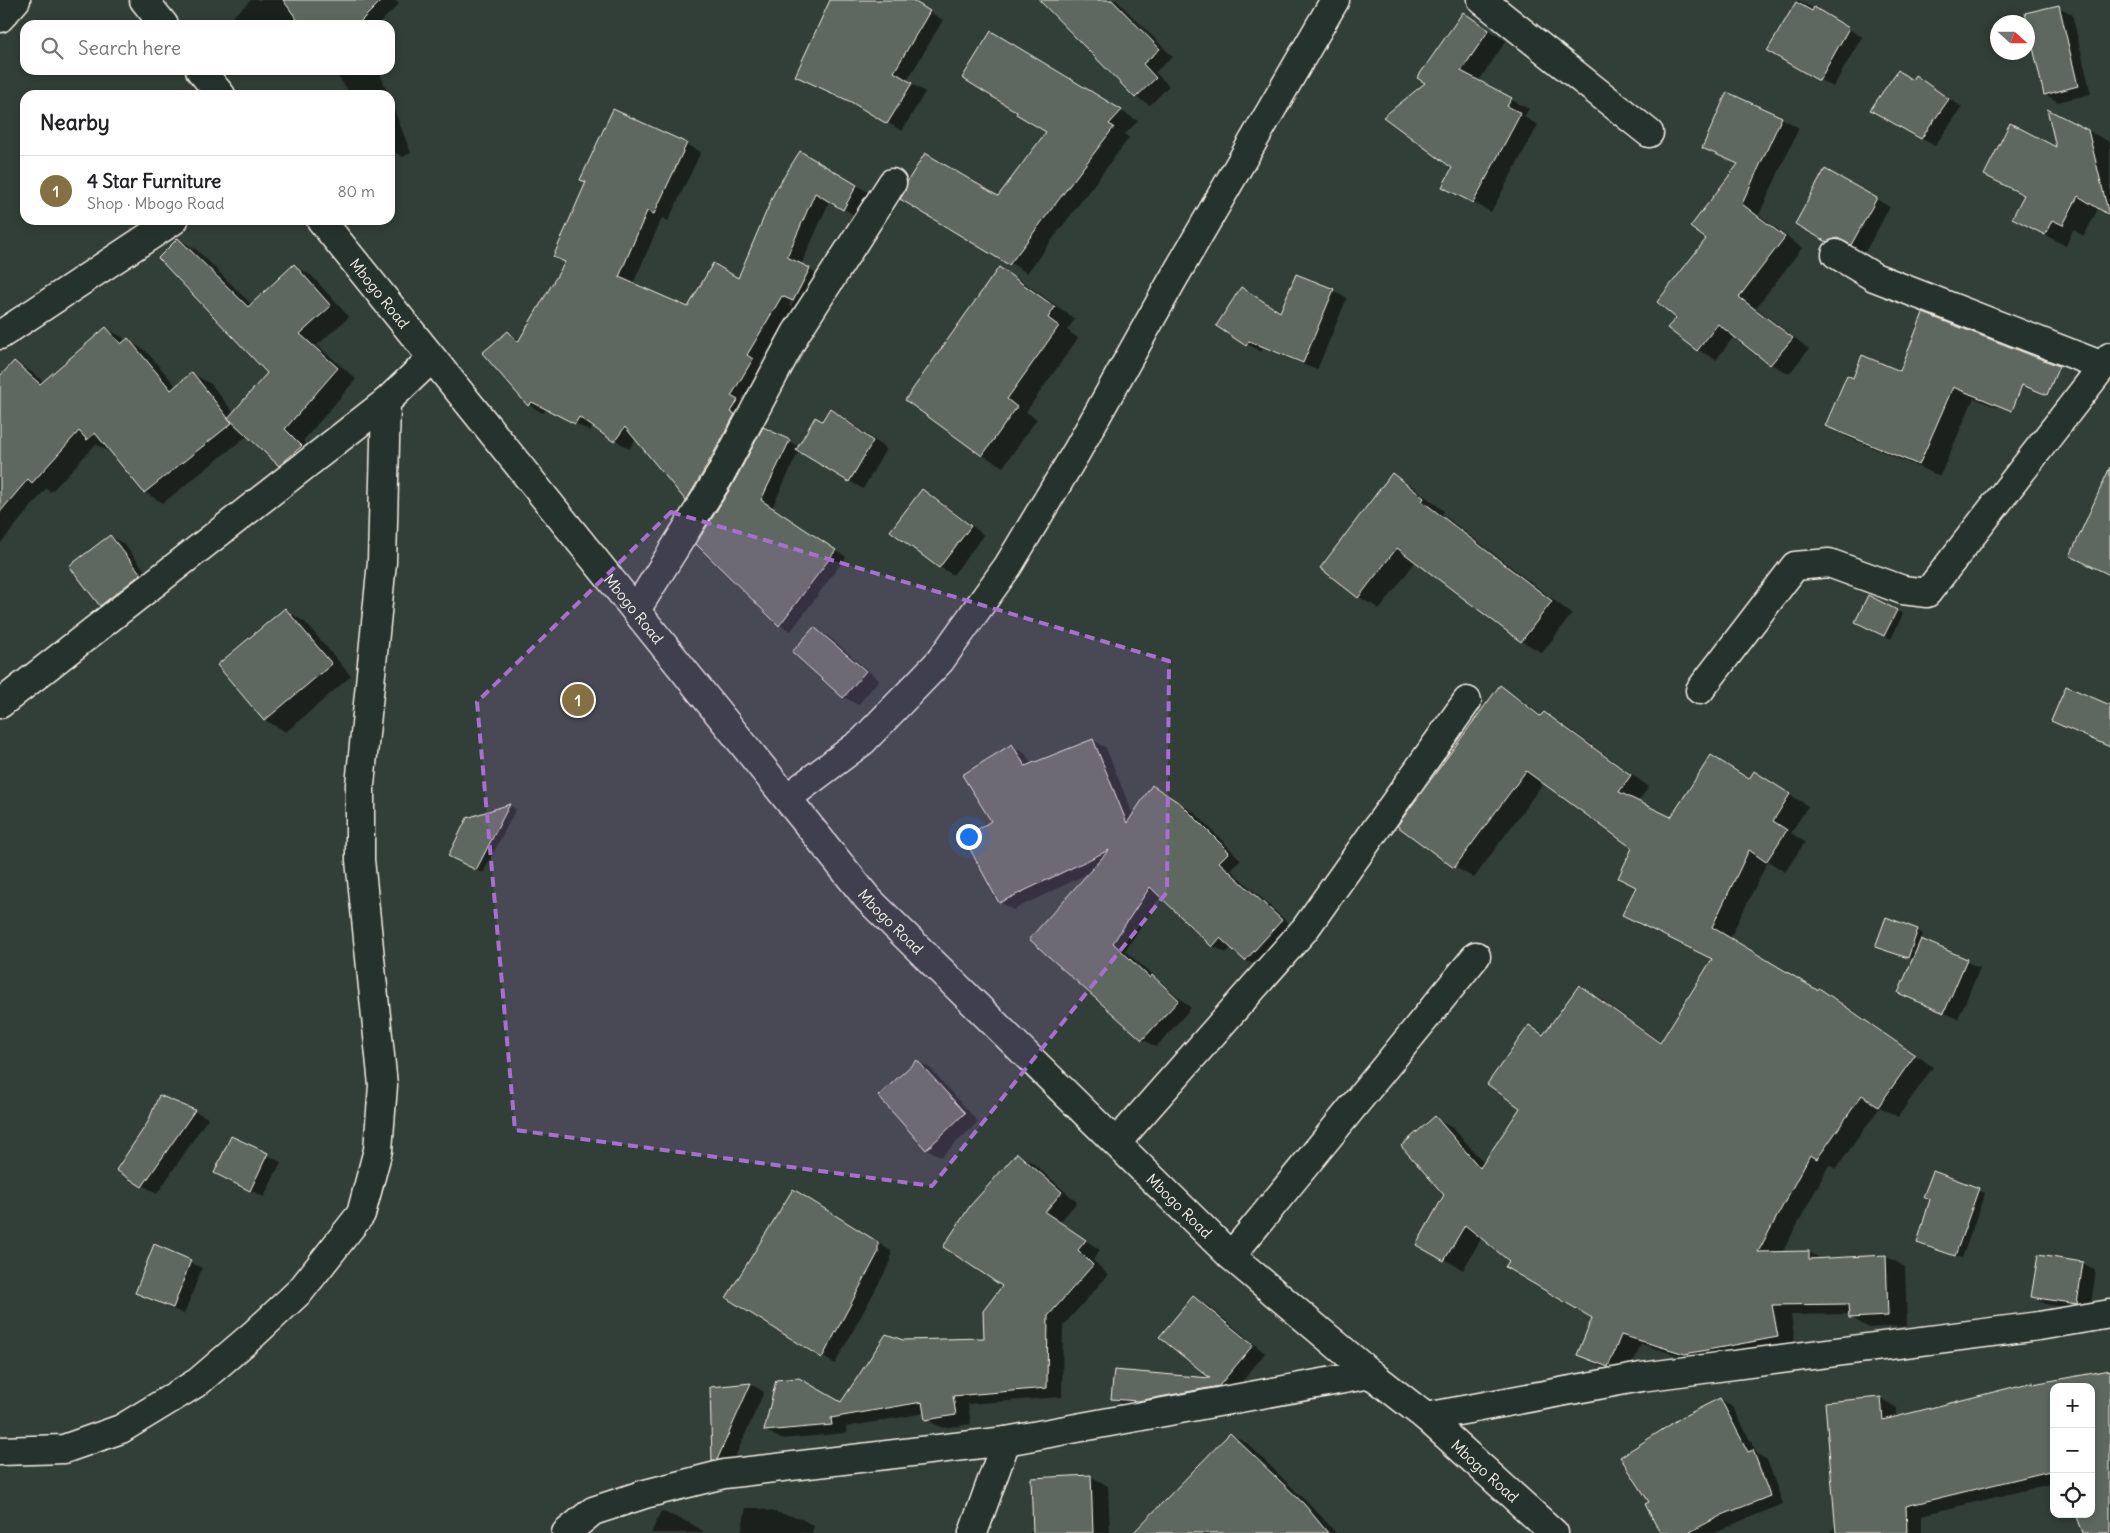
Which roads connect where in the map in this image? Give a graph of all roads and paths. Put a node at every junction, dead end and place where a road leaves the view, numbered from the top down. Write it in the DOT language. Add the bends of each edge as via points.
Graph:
graph roads {
  1 [pos="16,0"];
  2 [pos="144,0"];
  3 [pos="1335,0"];
  4 [pos="1482,0"];
  5 [pos="0,18"];
  6 [pos="160,20"];
  7 [pos="204,75"];
  8 [pos="216,90"];
  9 [pos="1649,133"];
  10 [pos="892,183"];
  11 [pos="166,225"];
  12 [pos="325,225"];
  13 [pos="1836,254"];
  14 [pos="0,334"];
  15 [pos="431,358"];
  16 [pos="2107,362"];
  17 [pos="386,402"];
  18 [pos="636,610"];
  19 [pos="1700,690"];
  20 [pos="1467,701"];
  21 [pos="0,704"];
  22 [pos="787,798"];
  23 [pos="1476,956"];
  24 [pos="1117,1142"];
  25 [pos="1231,1256"];
  26 [pos="2110,1314"];
  27 [pos="1371,1374"];
  28 [pos="1426,1417"];
  29 [pos="1006,1441"];
  30 [pos="0,1451"];
  31 [pos="566,1533"];
  32 [pos="973,1533"];
  33 [pos="1554,1533"];
  1 -- 5 [label="street"];
  2 -- 6 [label="street"];
  3 -- 22 [label="street" via="1008,566 940,661 863,741"];
  4 -- 9 [label="street"];
  7 -- 8 [label="street"];
  10 -- 18 [label="street" via="796,333 719,477"];
  11 -- 14 [label="street"];
  12 -- 15 [label="street, Mbogo Road"];
  13 -- 16 [label="street" via="1874,276"];
  15 -- 17 [label="street"];
  15 -- 18 [label="street, Mbogo Road"];
  16 -- 19 [label="street" via="1927,593 1903,590 1829,563 1795,566"];
  17 -- 21 [label="street"];
  17 -- 30 [label="street" via="382,562 360,785 360,860 383,1085 378,1150 361,1214 301,1290 198,1382 121,1429 64,1449"];
  18 -- 22 [label="street, Mbogo Road"];
  20 -- 24 [label="street" via="1305,929"];
  22 -- 24 [label="street, Mbogo Road" via="868,899"];
  23 -- 25 [label="street"];
  24 -- 25 [label="street, Mbogo Road"];
  25 -- 27 [label="street, Mbogo Road"];
  26 -- 28 [label="street" via="1642,1377"];
  27 -- 28 [label="street, Mbogo Road"];
  27 -- 29 [label="street"];
  28 -- 33 [label="street, Mbogo Road"];
  29 -- 31 [label="street" via="724,1474 593,1511"];
  29 -- 32 [label="street"];
}
